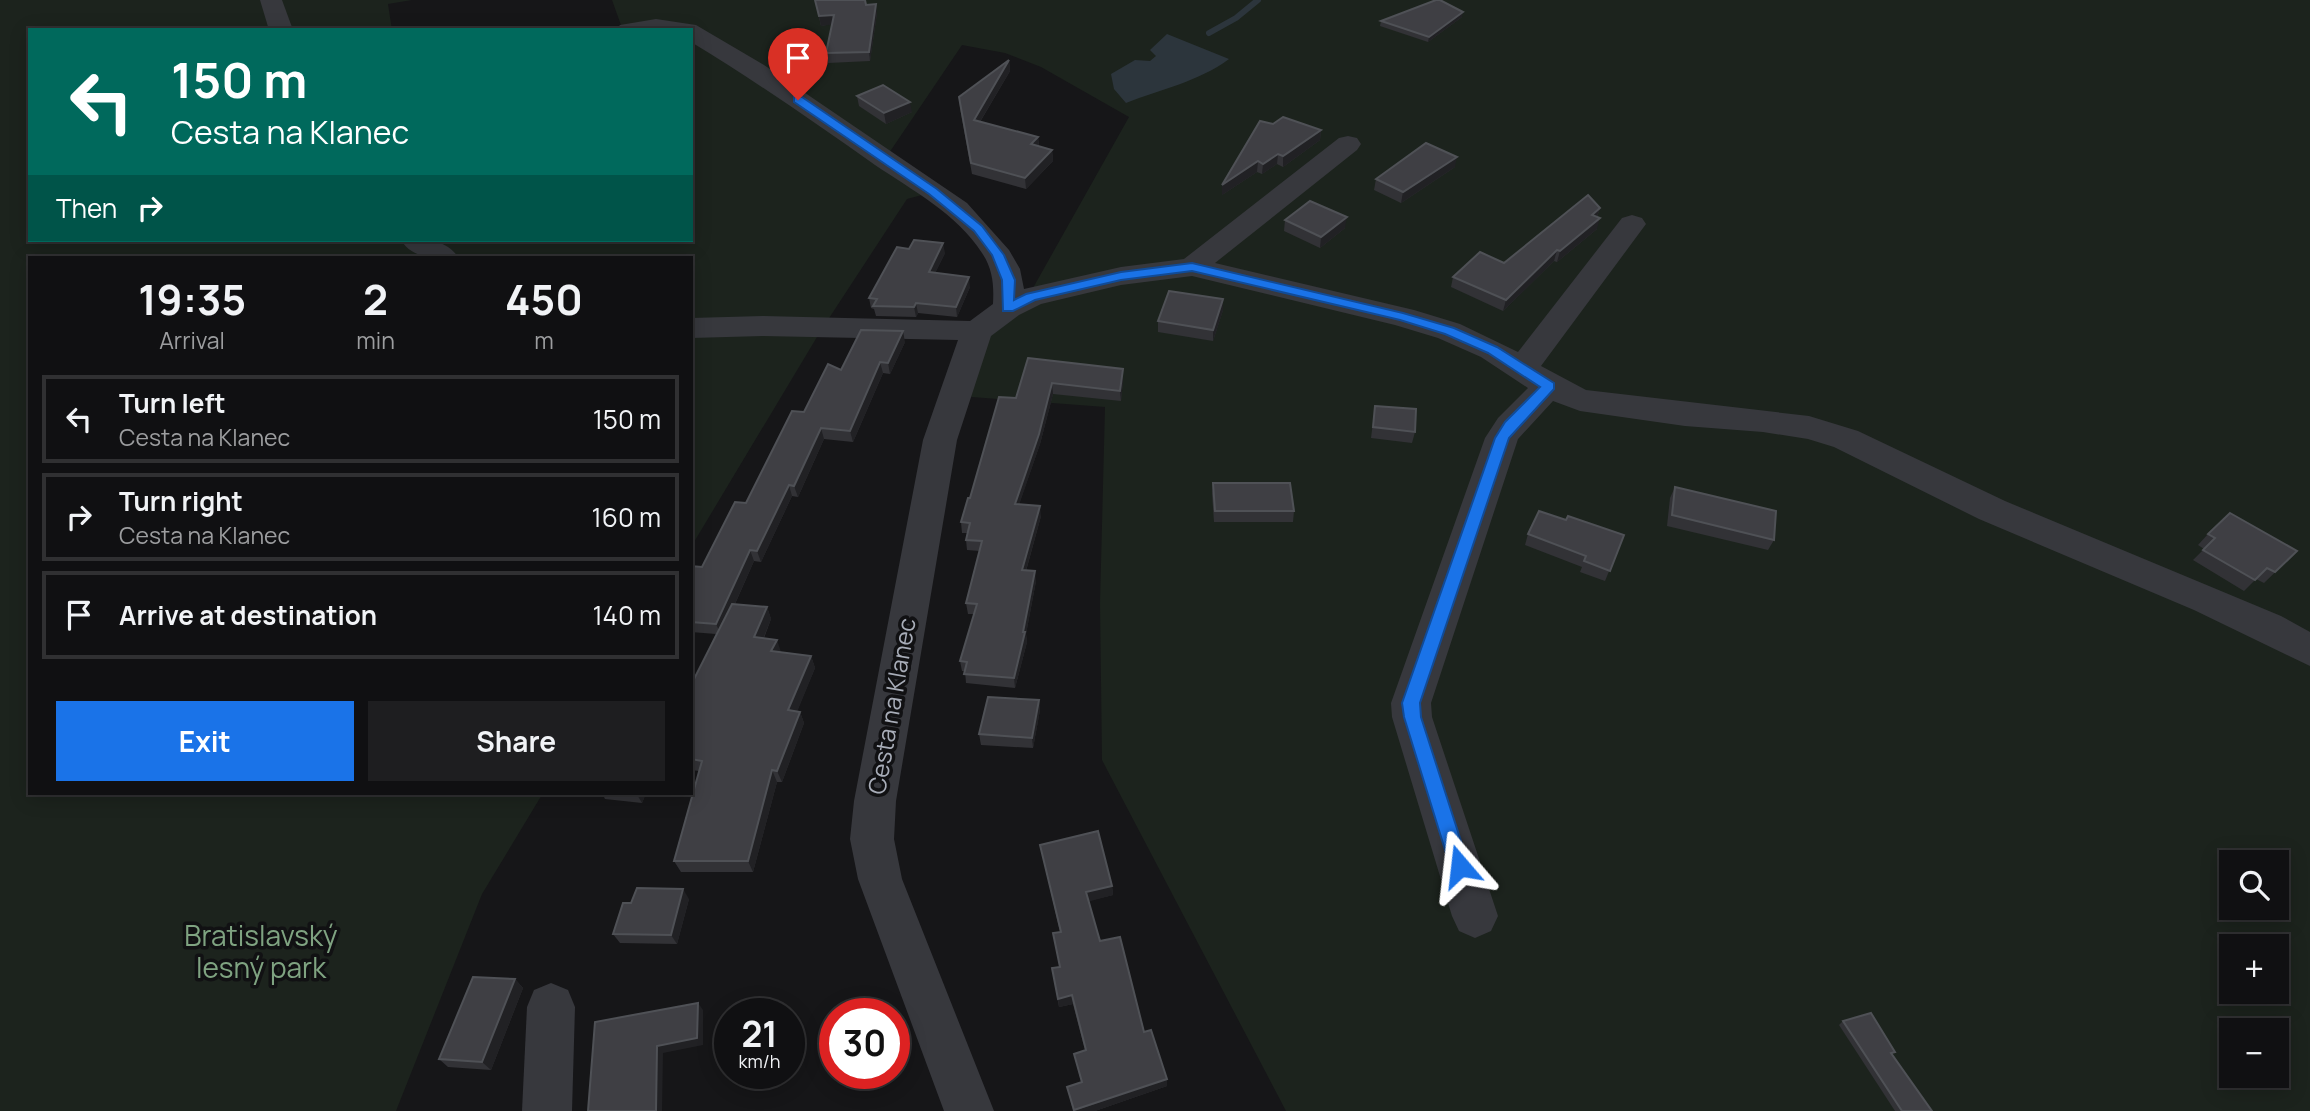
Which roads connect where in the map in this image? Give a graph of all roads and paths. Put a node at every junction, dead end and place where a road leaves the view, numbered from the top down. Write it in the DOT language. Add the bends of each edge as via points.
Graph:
graph roads {
  1 [pos="271,0"];
  2 [pos="280,28"];
  3 [pos="642,28"];
  4 [pos="672,28"];
  5 [pos="693,32"];
  6 [pos="1348,144"];
  7 [pos="1632,224"];
  8 [pos="418,242"];
  9 [pos="441,256"];
  10 [pos="1192,267"];
  11 [pos="992,320"];
  12 [pos="693,328"];
  13 [pos="1535,377"];
  14 [pos="2310,650"];
  15 [pos="1475,916"];
  16 [pos="551,1007"];
  17 [pos="547,1111"];
  18 [pos="969,1111"];
  1 -- 2 [label="street"];
  3 -- 4 [label="street"];
  5 -- 11 [label="street, Cesta na Klanec" via="755,70 978,228 998,255 1008,280"];
  6 -- 10 [label="street"];
  7 -- 13 [label="street" via="1540,348"];
  8 -- 9 [label="street"];
  10 -- 11 [label="street" via="1121,276 1031,297"];
  10 -- 13 [label="street" via="1438,327 1492,350"];
  11 -- 12 [label="street"];
  11 -- 18 [label="street, Cesta na Klanec" via="940,440 885,731 872,839 880,879"];
  13 -- 14 [label="street" via="1580,400 1617,408 1763,421 1846,439 1992,510 2231,611"];
  13 -- 15 [label="street" via="1502,438 1411,703"];
  16 -- 17 [label="street"];
}
